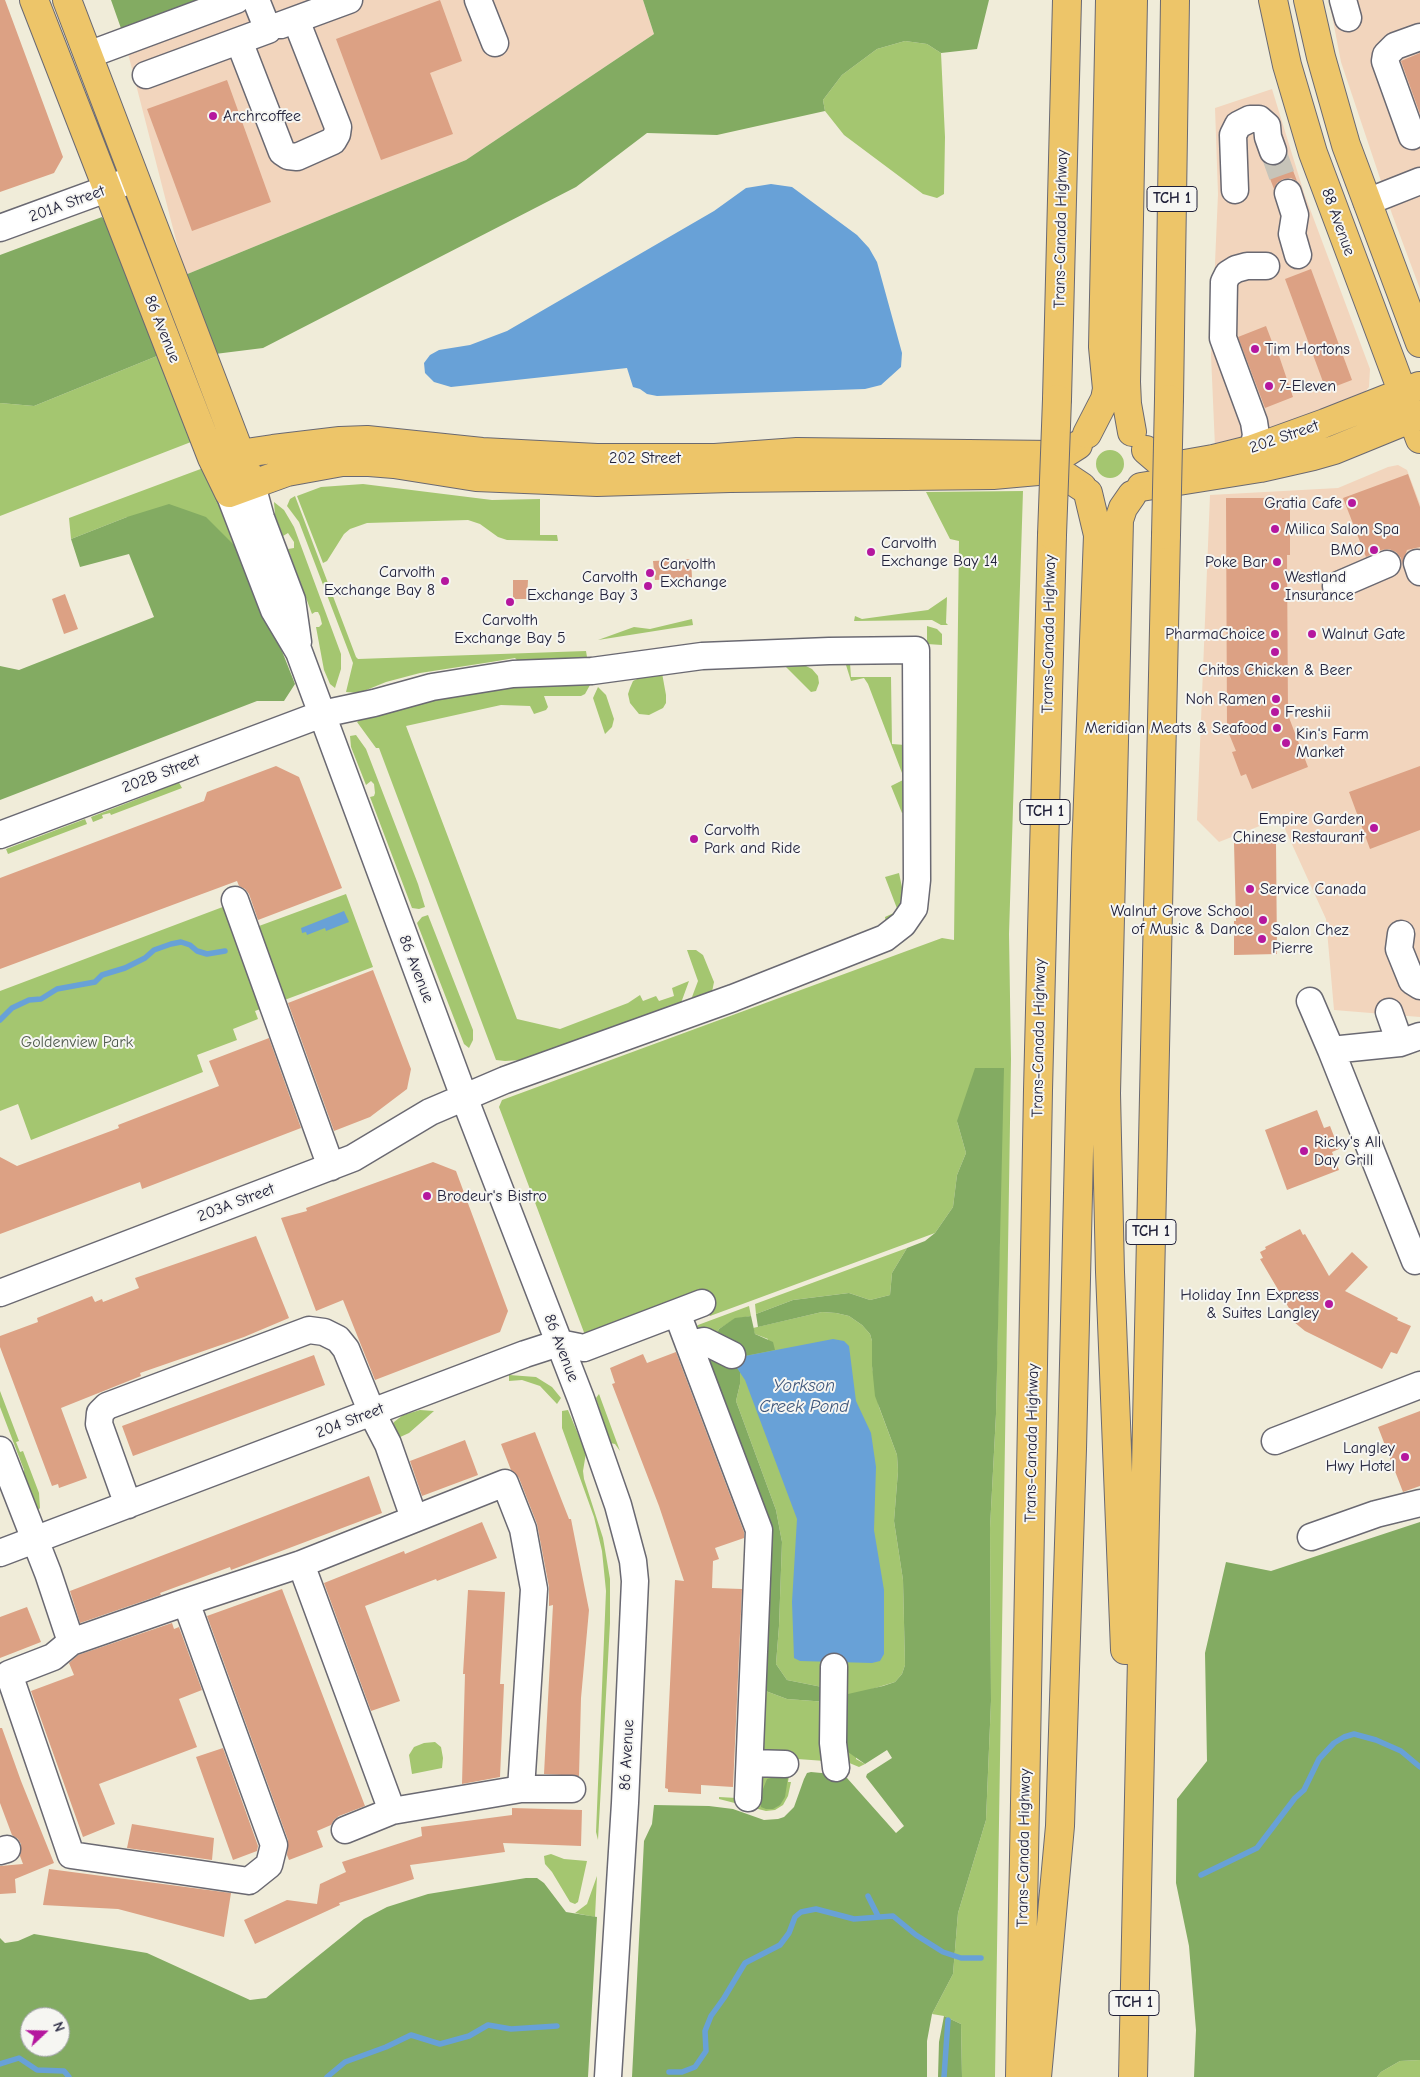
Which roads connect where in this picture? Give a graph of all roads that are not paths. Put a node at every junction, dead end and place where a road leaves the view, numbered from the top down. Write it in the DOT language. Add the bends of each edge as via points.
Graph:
graph roads {
  1 [pos="34,0"];
  2 [pos="67,0"];
  3 [pos="236,0"];
  4 [pos="256,0"];
  5 [pos="349,0"];
  6 [pos="478,0"];
  7 [pos="1059,0"];
  8 [pos="1067,0"];
  9 [pos="1110,0"];
  10 [pos="1133,0"];
  11 [pos="1175,0"];
  12 [pos="1273,0"];
  13 [pos="1308,0"];
  14 [pos="296,20"];
  15 [pos="268,30"];
  16 [pos="1420,37"];
  17 [pos="239,41"];
  18 [pos="495,44"];
  19 [pos="88,55"];
  20 [pos="146,75"];
  21 [pos="1064,124"];
  22 [pos="1412,136"];
  23 [pos="134,179"];
  24 [pos="1420,181"];
  25 [pos="106,189"];
  26 [pos="1288,193"];
  27 [pos="1366,202"];
  28 [pos="0,228"];
  29 [pos="1298,255"];
  30 [pos="1266,266"];
  31 [pos="1420,342"];
  32 [pos="1411,389"];
  33 [pos="1417,424"];
  34 [pos="1082,440"];
  35 [pos="1139,441"];
  36 [pos="1253,449"];
  37 [pos="240,454"];
  38 [pos="212,458"];
  39 [pos="240,489"];
  40 [pos="1085,490"];
  41 [pos="1136,491"];
  42 [pos="1387,564"];
  43 [pos="1336,586"];
  44 [pos="322,714"];
  45 [pos="0,835"];
  46 [pos="235,900"];
  47 [pos="1420,966"];
  48 [pos="1420,986"];
  49 [pos="1310,1001"];
  50 [pos="1389,1012"];
  51 [pos="1410,1039"];
  52 [pos="1331,1050"];
  53 [pos="464,1097"];
  54 [pos="331,1167"];
  55 [pos="1415,1261"];
  56 [pos="0,1293"];
  57 [pos="702,1303"];
  58 [pos="677,1313"];
  59 [pos="559,1343"];
  60 [pos="689,1344"];
  61 [pos="732,1355"];
  62 [pos="1420,1386"];
  63 [pos="372,1413"];
  64 [pos="1275,1442"];
  65 [pos="0,1450"];
  66 [pos="1420,1503"];
  67 [pos="128,1505"];
  68 [pos="414,1518"];
  69 [pos="1311,1537"];
  70 [pos="34,1540"];
  71 [pos="0,1553"];
  72 [pos="301,1564"];
  73 [pos="186,1602"];
  74 [pos="71,1642"];
  75 [pos="834,1667"];
  76 [pos="750,1763"];
  77 [pos="785,1764"];
  78 [pos="836,1768"];
  79 [pos="572,1789"];
  80 [pos="521,1790"];
  81 [pos="748,1798"];
  82 [pos="392,1811"];
  83 [pos="345,1830"];
  84 [pos="1135,1929"];
  85 [pos="608,2077"];
  86 [pos="1020,2077"];
  87 [pos="1037,2077"];
  88 [pos="1133,2077"];
  1 -- 25 [label="main road, 86 Avenue"];
  2 -- 19 [label="main road, 86 Avenue"];
  3 -- 19 [label="street"];
  4 -- 15 [label="street"];
  5 -- 14 [label="street"];
  6 -- 18 [label="street"];
  7 -- 21 [label="main road"];
  8 -- 21 [label="main road, Trans-Canada Highway / TCH 1"];
  9 -- 34 [label="main road" via="1103,347 1107,389 1105,399"];
  10 -- 35 [label="main road" via="1126,382 1127,404"];
  11 -- 84 [label="main road, TCH 1, bridge"];
  12 -- 32 [label="main road, 88 Avenue" via="1287,65 1313,153"];
  13 -- 27 [label="main road, 88 Avenue" via="1341,127"];
  14 -- 15 [label="street"];
  14 -- 17 [label="street" via="338,127 333,141 297,156 282,152"];
  15 -- 17 [label="street"];
  16 -- 22 [label="street" via="1390,50 1385,61"];
  17 -- 20 [label="street"];
  19 -- 23 [label="main road, 86 Avenue"];
  21 -- 86 [label="main road, Trans-Canada Highway / TCH 1, bridge" via="1038,1100"];
  23 -- 25 [label="street, 201A Street"];
  23 -- 37 [label="main road, 86 Avenue"];
  24 -- 27 [label="street"];
  25 -- 28 [label="street, 201A Street"];
  25 -- 38 [label="main road, 86 Avenue"];
  26 -- 29 [label="street" via="1295,215 1292,234"];
  27 -- 31 [label="main road, 88 Avenue"];
  30 -- 36 [label="street" via="1236,269 1224,282 1222,338 1254,422"];
  32 -- 33 [label="main road, 88 Avenue"];
  32 -- 36 [label="main road, 202 Street"];
  33 -- 41 [label="main road, 202 Street" via="1313,456"];
  34 -- 35 [label="main road" via="1099,428 1119,426"];
  34 -- 37 [label="main road, 202 Street" via="1067,452 1054,455 797,452 715,458 596,458 482,452 367,440"];
  34 -- 40 [label="main road" via="1075,453 1074,470"];
  35 -- 36 [label="main road, 202 Street" via="1160,462 1179,465"];
  35 -- 41 [label="main road" via="1149,464 1147,474"];
  37 -- 38 [label="main road, 202 Street"];
  37 -- 39 [label="main road, 86 Avenue"];
  38 -- 39 [label="main road, 86 Avenue"];
  39 -- 40 [label="main road, 202 Street" via="287,472 342,462 369,462 476,477 597,482 992,475 1049,470 1064,475"];
  39 -- 44 [label="street, 86 Avenue" via="274,610 299,652"];
  40 -- 41 [label="main road" via="1110,501 1120,500"];
  40 -- 87 [label="main road" via="1098,535 1086,853 1071,1479 1060,1826"];
  41 -- 84 [label="main road" via="1123,508 1119,520 1106,1093"];
  42 -- 43 [label="street"];
  44 -- 45 [label="street, 202B Street"];
  44 -- 53 [label="street, 86 Avenue"];
  44 -- 53 [label="street, 202B Street" via="432,687 513,674 592,671 702,656 916,650 916,880 914,908 903,924 885,938 826,963"];
  46 -- 54 [label="street"];
  47 -- 48 [label="street" via="1412,944 1398,926 1400,949 1412,981"];
  49 -- 52 [label="street"];
  50 -- 51 [label="street"];
  51 -- 52 [label="street"];
  52 -- 55 [label="street"];
  53 -- 54 [label="street, 203A Street" via="403,1127 370,1150"];
  53 -- 59 [label="street, 86 Avenue"];
  54 -- 56 [label="street, 203A Street"];
  57 -- 58 [label="street"];
  58 -- 59 [label="street" via="584,1348"];
  58 -- 60 [label="street"];
  59 -- 63 [label="street, 204 Street"];
  59 -- 85 [label="street, 86 Avenue" via="618,1505 635,1581"];
  60 -- 61 [label="street" via="704,1341"];
  60 -- 76 [label="street" via="758,1530"];
  62 -- 64 [label="street"];
  63 -- 67 [label="street, 204 Street"];
  63 -- 67 [label="street" via="346,1349 338,1339 324,1332 308,1330 272,1343 107,1406 100,1413 99,1424"];
  63 -- 68 [label="street" via="388,1444"];
  65 -- 70 [label="street"];
  66 -- 69 [label="street" via="1376,1514"];
  67 -- 70 [label="street, 204 Street"];
  68 -- 72 [label="street"];
  68 -- 80 [label="street" via="505,1483 523,1529 534,1589"];
  70 -- 71 [label="street, 204 Street"];
  70 -- 74 [label="street"];
  72 -- 73 [label="street"];
  72 -- 82 [label="street"];
  73 -- 74 [label="street"];
  73 -- 74 [label="street" via="274,1846 269,1865 248,1881 71,1855 9,1674 53,1657"];
  75 -- 78 [label="street" via="833,1743"];
  76 -- 77 [label="street"];
  76 -- 81 [label="street"];
  79 -- 80 [label="street"];
  80 -- 82 [label="street"];
  82 -- 83 [label="street"];
  84 -- 88 [label="main road, TCH 1"];
}
